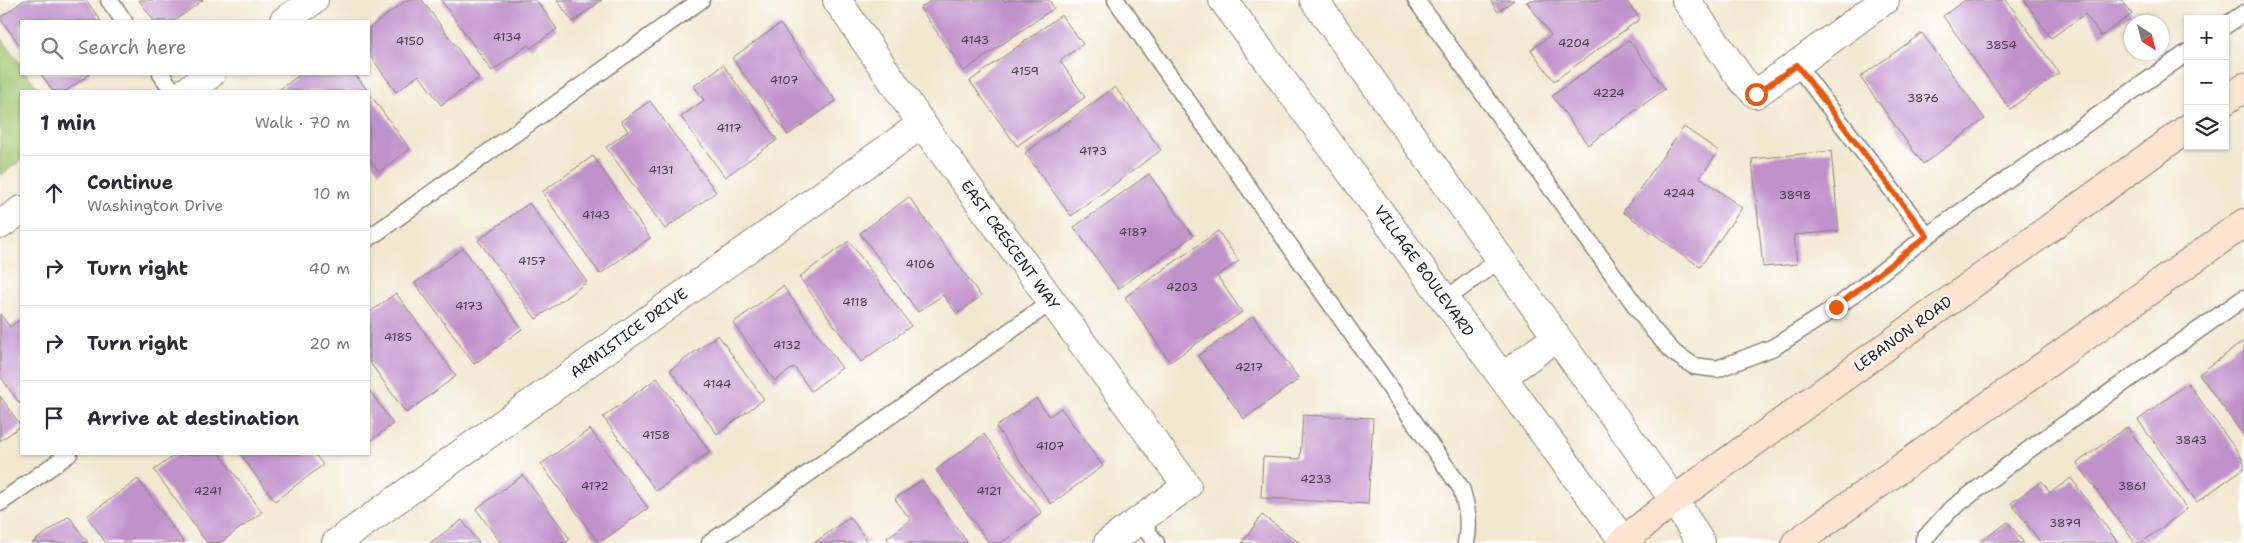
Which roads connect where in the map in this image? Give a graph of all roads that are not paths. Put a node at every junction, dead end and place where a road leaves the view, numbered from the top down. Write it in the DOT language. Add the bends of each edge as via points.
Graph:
graph roads {
  1 [pos="109,0"];
  2 [pos="314,0"];
  3 [pos="701,0"];
  4 [pos="837,0"];
  5 [pos="1116,0"];
  6 [pos="1223,0"];
  7 [pos="1314,0"];
  8 [pos="1416,0"];
  9 [pos="1686,0"];
  10 [pos="1885,0"];
  11 [pos="2244,13"];
  12 [pos="123,20"];
  13 [pos="285,20"];
  14 [pos="2229,23"];
  15 [pos="2184,55"];
  16 [pos="1797,65"];
  17 [pos="162,75"];
  18 [pos="210,75"];
  19 [pos="2244,88"];
  20 [pos="172,90"];
  21 [pos="188,90"];
  22 [pos="2229,98"];
  23 [pos="922,124"];
  24 [pos="2184,131"];
  25 [pos="20,211"];
  26 [pos="2244,223"];
  27 [pos="0,225"];
  28 [pos="1927,236"];
  29 [pos="370,237"];
  30 [pos="1500,259"];
  31 [pos="2244,298"];
  32 [pos="1445,300"];
  33 [pos="1051,302"];
  34 [pos="1556,337"];
  35 [pos="1502,377"];
  36 [pos="68,455"];
  37 [pos="1674,500"];
  38 [pos="0,503"];
  39 [pos="1139,520"];
  40 [pos="1623,542"];
  41 [pos="336,543"];
  42 [pos="710,543"];
  43 [pos="1108,543"];
  44 [pos="1156,543"];
  45 [pos="1466,543"];
  46 [pos="1701,543"];
  47 [pos="1796,543"];
  48 [pos="1924,543"];
  1 -- 12 [label="lane"];
  2 -- 13 [label="street"];
  3 -- 29 [label="lane"];
  4 -- 23 [label="street, EAST CRESCENT WAY"];
  5 -- 45 [label="lane" via="1461,488 1469,527"];
  6 -- 32 [label="street, VILLAGE BOULEVARD"];
  7 -- 30 [label="street"];
  8 -- 28 [label="lane" via="1652,330 1674,353 1694,366 1716,369 1774,347 1836,307"];
  9 -- 16 [label="street" via="1742,80 1756,94"];
  10 -- 16 [label="street"];
  11 -- 14 [label="lane"];
  15 -- 28 [label="lane"];
  16 -- 28 [label="lane"];
  17 -- 20 [label="lane"];
  18 -- 21 [label="street"];
  19 -- 22 [label="main road"];
  23 -- 33 [label="street, EAST CRESCENT WAY"];
  23 -- 41 [label="street, ARMISTICE DRIVE"];
  24 -- 37 [label="main road, LEBANON ROAD"];
  25 -- 27 [label="street"];
  26 -- 47 [label="main road"];
  30 -- 32 [label="lane"];
  30 -- 34 [label="street"];
  31 -- 48 [label="lane" via="2027,451 1949,511"];
  32 -- 35 [label="street, VILLAGE BOULEVARD"];
  33 -- 39 [label="street, EAST CRESCENT WAY" via="1187,486"];
  33 -- 42 [label="lane"];
  34 -- 35 [label="street"];
  34 -- 37 [label="street"];
  35 -- 40 [label="street, VILLAGE BOULEVARD"];
  36 -- 38 [label="lane"];
  37 -- 40 [label="main road, LEBANON ROAD"];
  37 -- 46 [label="street"];
  39 -- 43 [label="street"];
  39 -- 44 [label="lane"];
}
